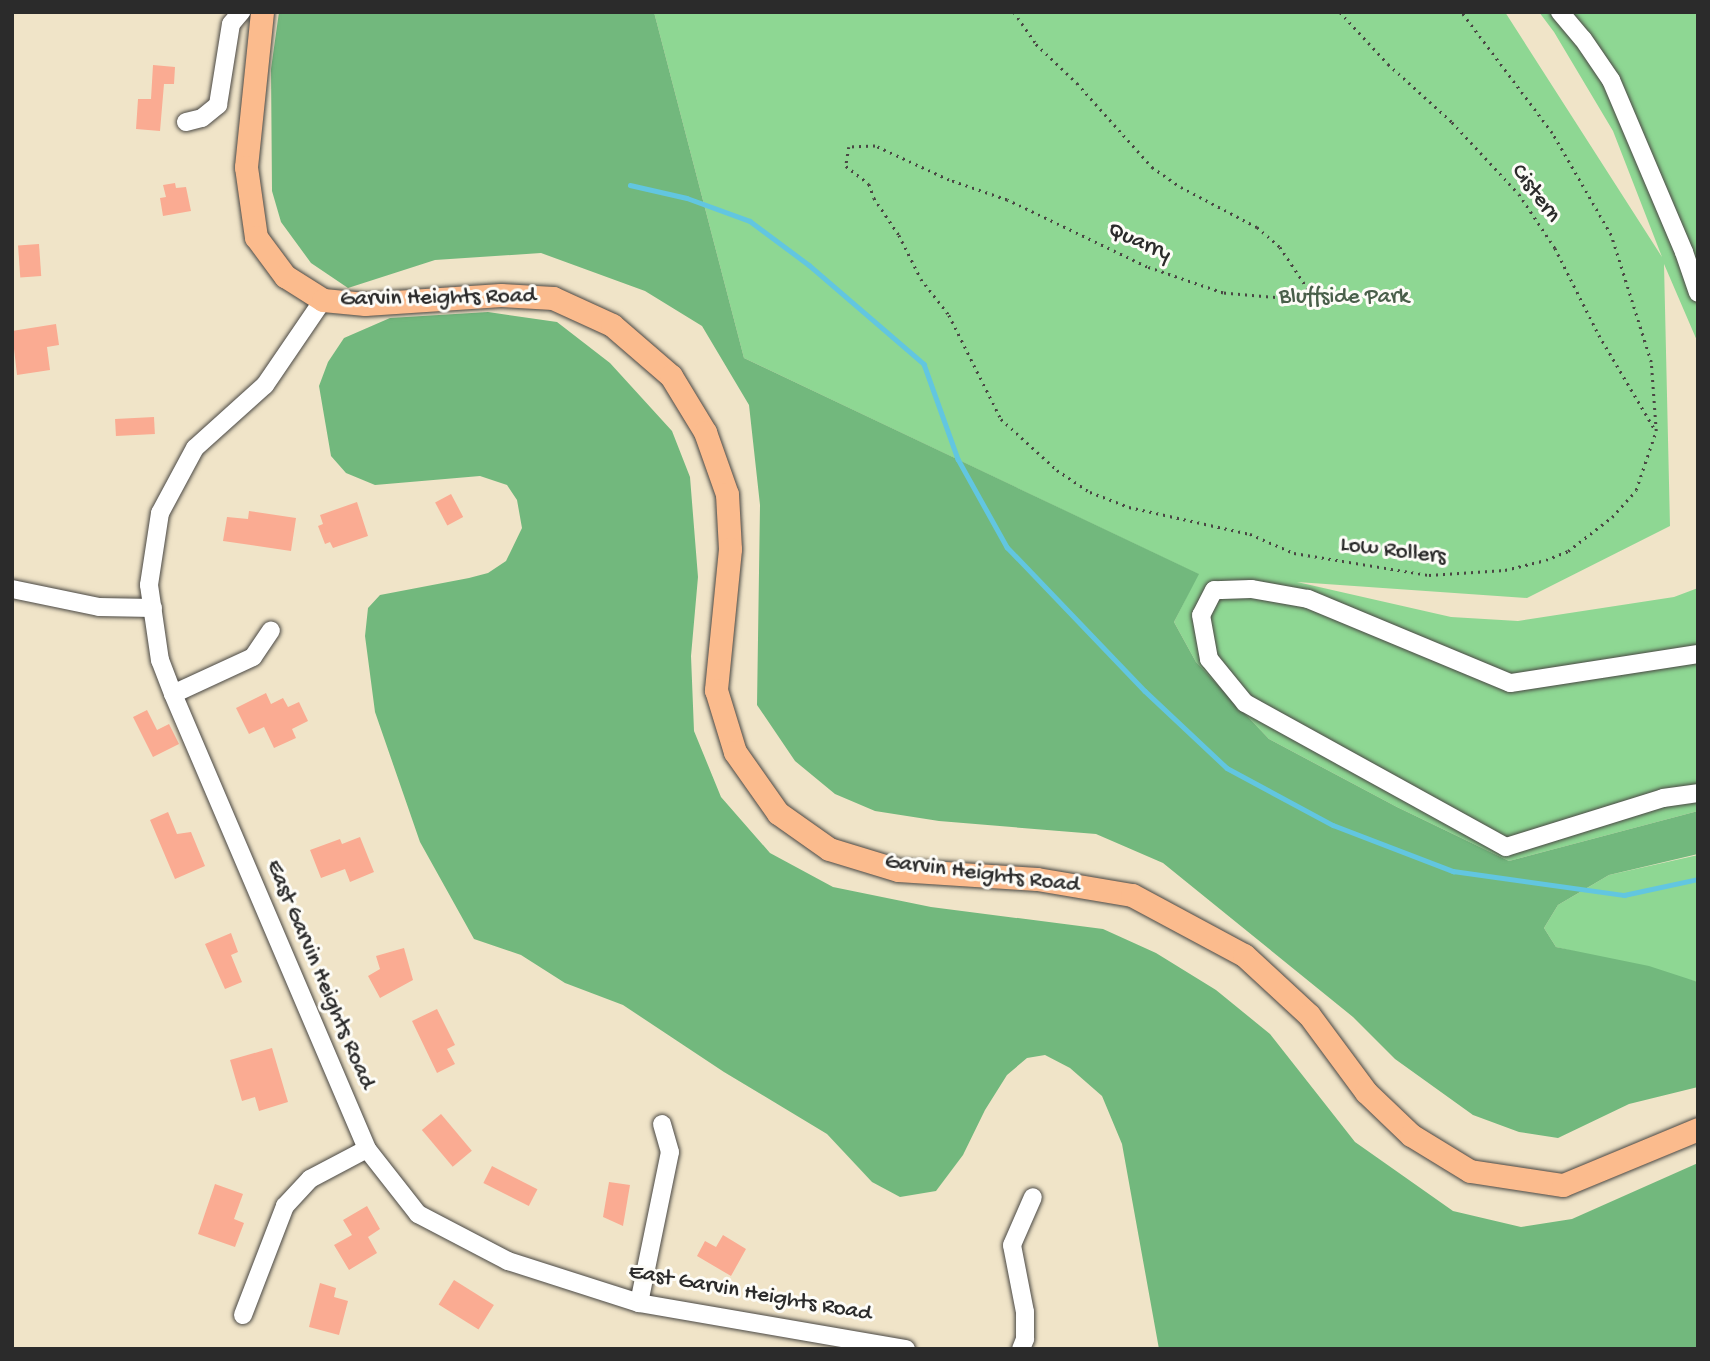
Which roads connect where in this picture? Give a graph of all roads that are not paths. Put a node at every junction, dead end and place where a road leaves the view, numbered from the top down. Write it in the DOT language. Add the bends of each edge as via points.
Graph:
graph roads {
  1 [pos="241,12"];
  2 [pos="262,12"];
  3 [pos="1560,12"];
  4 [pos="186,122"];
  5 [pos="1698,293"];
  6 [pos="323,300"];
  7 [pos="12,589"];
  8 [pos="153,608"];
  9 [pos="271,630"];
  10 [pos="1698,654"];
  11 [pos="173,694"];
  12 [pos="1698,793"];
  13 [pos="662,1124"];
  14 [pos="1698,1129"];
  15 [pos="367,1149"];
  16 [pos="1032,1197"];
  17 [pos="639,1303"];
  18 [pos="243,1315"];
  19 [pos="906,1349"];
  20 [pos="1021,1349"];
  1 -- 4 [label="street" via="231,24 218,105 202,118"];
  2 -- 6 [label="main road, Garvin Heights Road" via="246,167 256,237 285,276"];
  3 -- 5 [label="street" via="1611,80"];
  6 -- 8 [label="street, East Garvin Heights Road" via="265,385 195,448 160,513 149,585"];
  6 -- 14 [label="main road, Garvin Heights Road" via="365,304 501,295 553,298 612,325 671,376 705,432 727,494 730,549 716,690 735,752 778,813 829,849 898,870 1037,879 1132,895 1244,955 1310,1015 1366,1092 1411,1135 1470,1171 1563,1185"];
  7 -- 8 [label="street" via="99,607"];
  8 -- 11 [label="street, East Garvin Heights Road" via="160,660"];
  9 -- 11 [label="street" via="253,657"];
  10 -- 12 [label="street" via="1510,683 1308,600 1251,589 1214,590 1201,615 1209,659 1245,703 1507,847 1663,798"];
  11 -- 15 [label="street, East Garvin Heights Road"];
  13 -- 17 [label="street" via="670,1152"];
  15 -- 17 [label="street, East Garvin Heights Road" via="418,1214 508,1261"];
  15 -- 18 [label="street" via="310,1179 285,1206"];
  16 -- 20 [label="street" via="1012,1245 1025,1312"];
  17 -- 19 [label="street, East Garvin Heights Road"];
}
